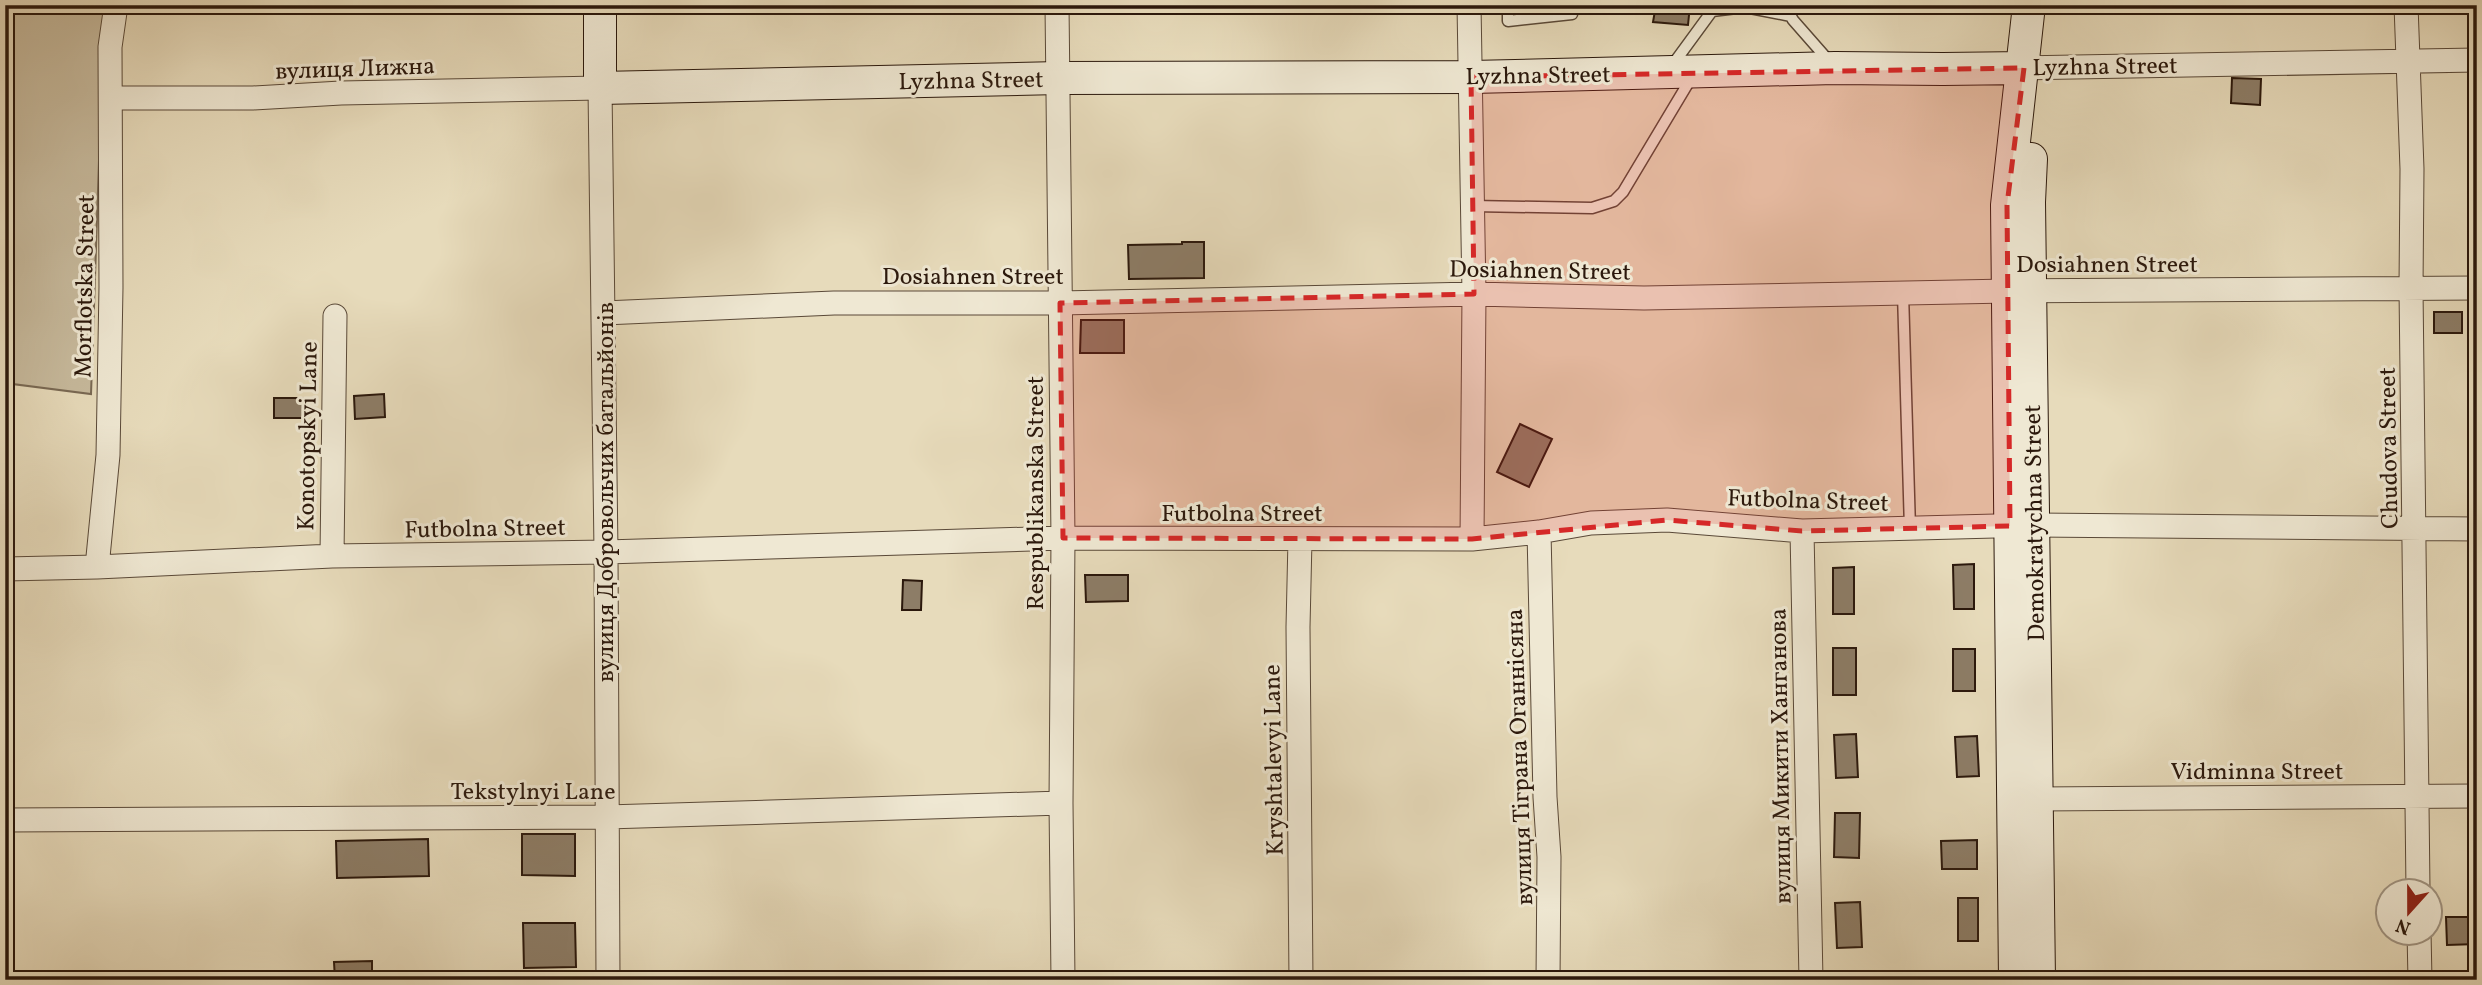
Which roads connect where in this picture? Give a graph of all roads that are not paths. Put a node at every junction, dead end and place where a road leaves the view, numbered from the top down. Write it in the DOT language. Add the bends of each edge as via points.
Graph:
graph roads {
  1 [pos="116,5"];
  2 [pos="600,5"];
  3 [pos="1057,5"];
  4 [pos="1469,5"];
  5 [pos="1508,5"];
  6 [pos="1572,5"];
  7 [pos="2029,5"];
  8 [pos="2406,5"];
  9 [pos="1791,11"];
  10 [pos="2477,61"];
  11 [pos="2407,62"];
  12 [pos="1835,68"];
  13 [pos="2024,68"];
  14 [pos="1681,72"];
  15 [pos="1471,77"];
  16 [pos="1059,78"];
  17 [pos="600,88"];
  18 [pos="112,98"];
  19 [pos="1473,206"];
  20 [pos="2411,288"];
  21 [pos="2477,288"];
  22 [pos="2019,291"];
  23 [pos="1903,293"];
  24 [pos="1474,295"];
  25 [pos="1060,303"];
  26 [pos="604,313"];
  27 [pos="335,316"];
  28 [pos="2022,526"];
  29 [pos="1910,528"];
  30 [pos="2477,528"];
  31 [pos="2416,529"];
  32 [pos="1802,531"];
  33 [pos="1539,532"];
  34 [pos="1063,538"];
  35 [pos="1472,538"];
  36 [pos="1300,540"];
  37 [pos="606,552"];
  38 [pos="331,556"];
  39 [pos="97,568"];
  40 [pos="5,569"];
  41 [pos="2477,796"];
  42 [pos="2416,797"];
  43 [pos="2037,799"];
  44 [pos="1061,803"];
  45 [pos="607,817"];
  46 [pos="5,820"];
  47 [pos="2418,876"];
  48 [pos="2419,946"];
  49 [pos="608,980"];
  50 [pos="1063,980"];
  51 [pos="1301,980"];
  52 [pos="1548,980"];
  53 [pos="1811,980"];
  54 [pos="2015,980"];
  55 [pos="2039,980"];
  56 [pos="2420,980"];
  1 -- 18 [label="street, Morflotska Street" via="110,47"];
  2 -- 17 [label="street, вулиця Добровольчих батальйонів"];
  3 -- 16 [label="street, Respublikanska Street"];
  4 -- 15 [label="street"];
  5 -- 6 [label="lane" via="1508,22 1572,14"];
  7 -- 13 [label="street, Demokratychna Street"];
  8 -- 11 [label="street, Chudova Street"];
  9 -- 12 [label="lane"];
  9 -- 14 [label="lane" via="1745,7 1712,11"];
  10 -- 11 [label="street, Lyzhna Street"];
  11 -- 13 [label="street, Lyzhna Street"];
  11 -- 20 [label="street, Chudova Street"];
  12 -- 13 [label="street, Lyzhna Street"];
  12 -- 14 [label="street, Lyzhna Street"];
  13 -- 22 [label="street, Demokratychna Street" via="2007,205"];
  14 -- 15 [label="street, Lyzhna Street"];
  14 -- 19 [label="lane" via="1623,192 1614,201 1592,208"];
  15 -- 16 [label="street, Lyzhna Street"];
  15 -- 19 [label="street"];
  16 -- 17 [label="street, Lyzhna Street"];
  16 -- 25 [label="street, Respublikanska Street"];
  17 -- 18 [label="street, вулиця Лижна"];
  17 -- 26 [label="street, вулиця Добровольчих батальйонів"];
  18 -- 39 [label="street, Morflotska Street" via="108,455"];
  19 -- 24 [label="street"];
  20 -- 21 [label="street, Dosiahnen Street"];
  20 -- 22 [label="street, Dosiahnen Street"];
  20 -- 31 [label="street, Chudova Street"];
  22 -- 23 [label="street, Dosiahnen Street"];
  22 -- 28 [label="street, Demokratychna Street"];
  23 -- 24 [label="street, Dosiahnen Street" via="1644,298"];
  23 -- 29 [label="lane"];
  24 -- 25 [label="street, Dosiahnen Street"];
  24 -- 35 [label="street"];
  25 -- 26 [label="street, Dosiahnen Street" via="834,303"];
  25 -- 34 [label="street, Respublikanska Street"];
  26 -- 37 [label="street, вулиця Добровольчих батальйонів"];
  27 -- 38 [label="street, Konotopskyi Lane"];
  28 -- 29 [label="street, Futbolna Street"];
  28 -- 31 [label="street, Futbolna Street"];
  28 -- 43 [label="street, Demokratychna Street"];
  28 -- 54 [label="street, Demokratychna Street"];
  29 -- 32 [label="street, Futbolna Street"];
  30 -- 31 [label="street, Futbolna Street"];
  31 -- 42 [label="street, Chudova Street"];
  32 -- 33 [label="street, Futbolna Street" via="1667,520 1591,523"];
  32 -- 53 [label="street, вулиця Микити Ханганова"];
  33 -- 35 [label="street, Futbolna Street"];
  33 -- 52 [label="street, вулиця Тіграна Оганнісяна"];
  34 -- 36 [label="street, Futbolna Street"];
  34 -- 37 [label="street, Futbolna Street"];
  34 -- 44 [label="street, Respublikanska Street"];
  35 -- 36 [label="street, Futbolna Street"];
  36 -- 51 [label="street, Kryshtalevyi Lane"];
  37 -- 38 [label="street, Futbolna Street"];
  37 -- 45 [label="street, вулиця Добровольчих батальйонів"];
  38 -- 39 [label="street, Futbolna Street"];
  39 -- 40 [label="street, Futbolna Street"];
  41 -- 42 [label="street, Vidminna Street"];
  42 -- 43 [label="street, Vidminna Street"];
  42 -- 47 [label="street, Chudova Street"];
  43 -- 55 [label="street, Demokratychna Street"];
  44 -- 45 [label="street, Tekstylnyi Lane"];
  44 -- 50 [label="street, Respublikanska Street"];
  45 -- 46 [label="street, Tekstylnyi Lane"];
  45 -- 49 [label="street, вулиця Добровольчих батальйонів"];
  48 -- 56 [label="street"];
}
